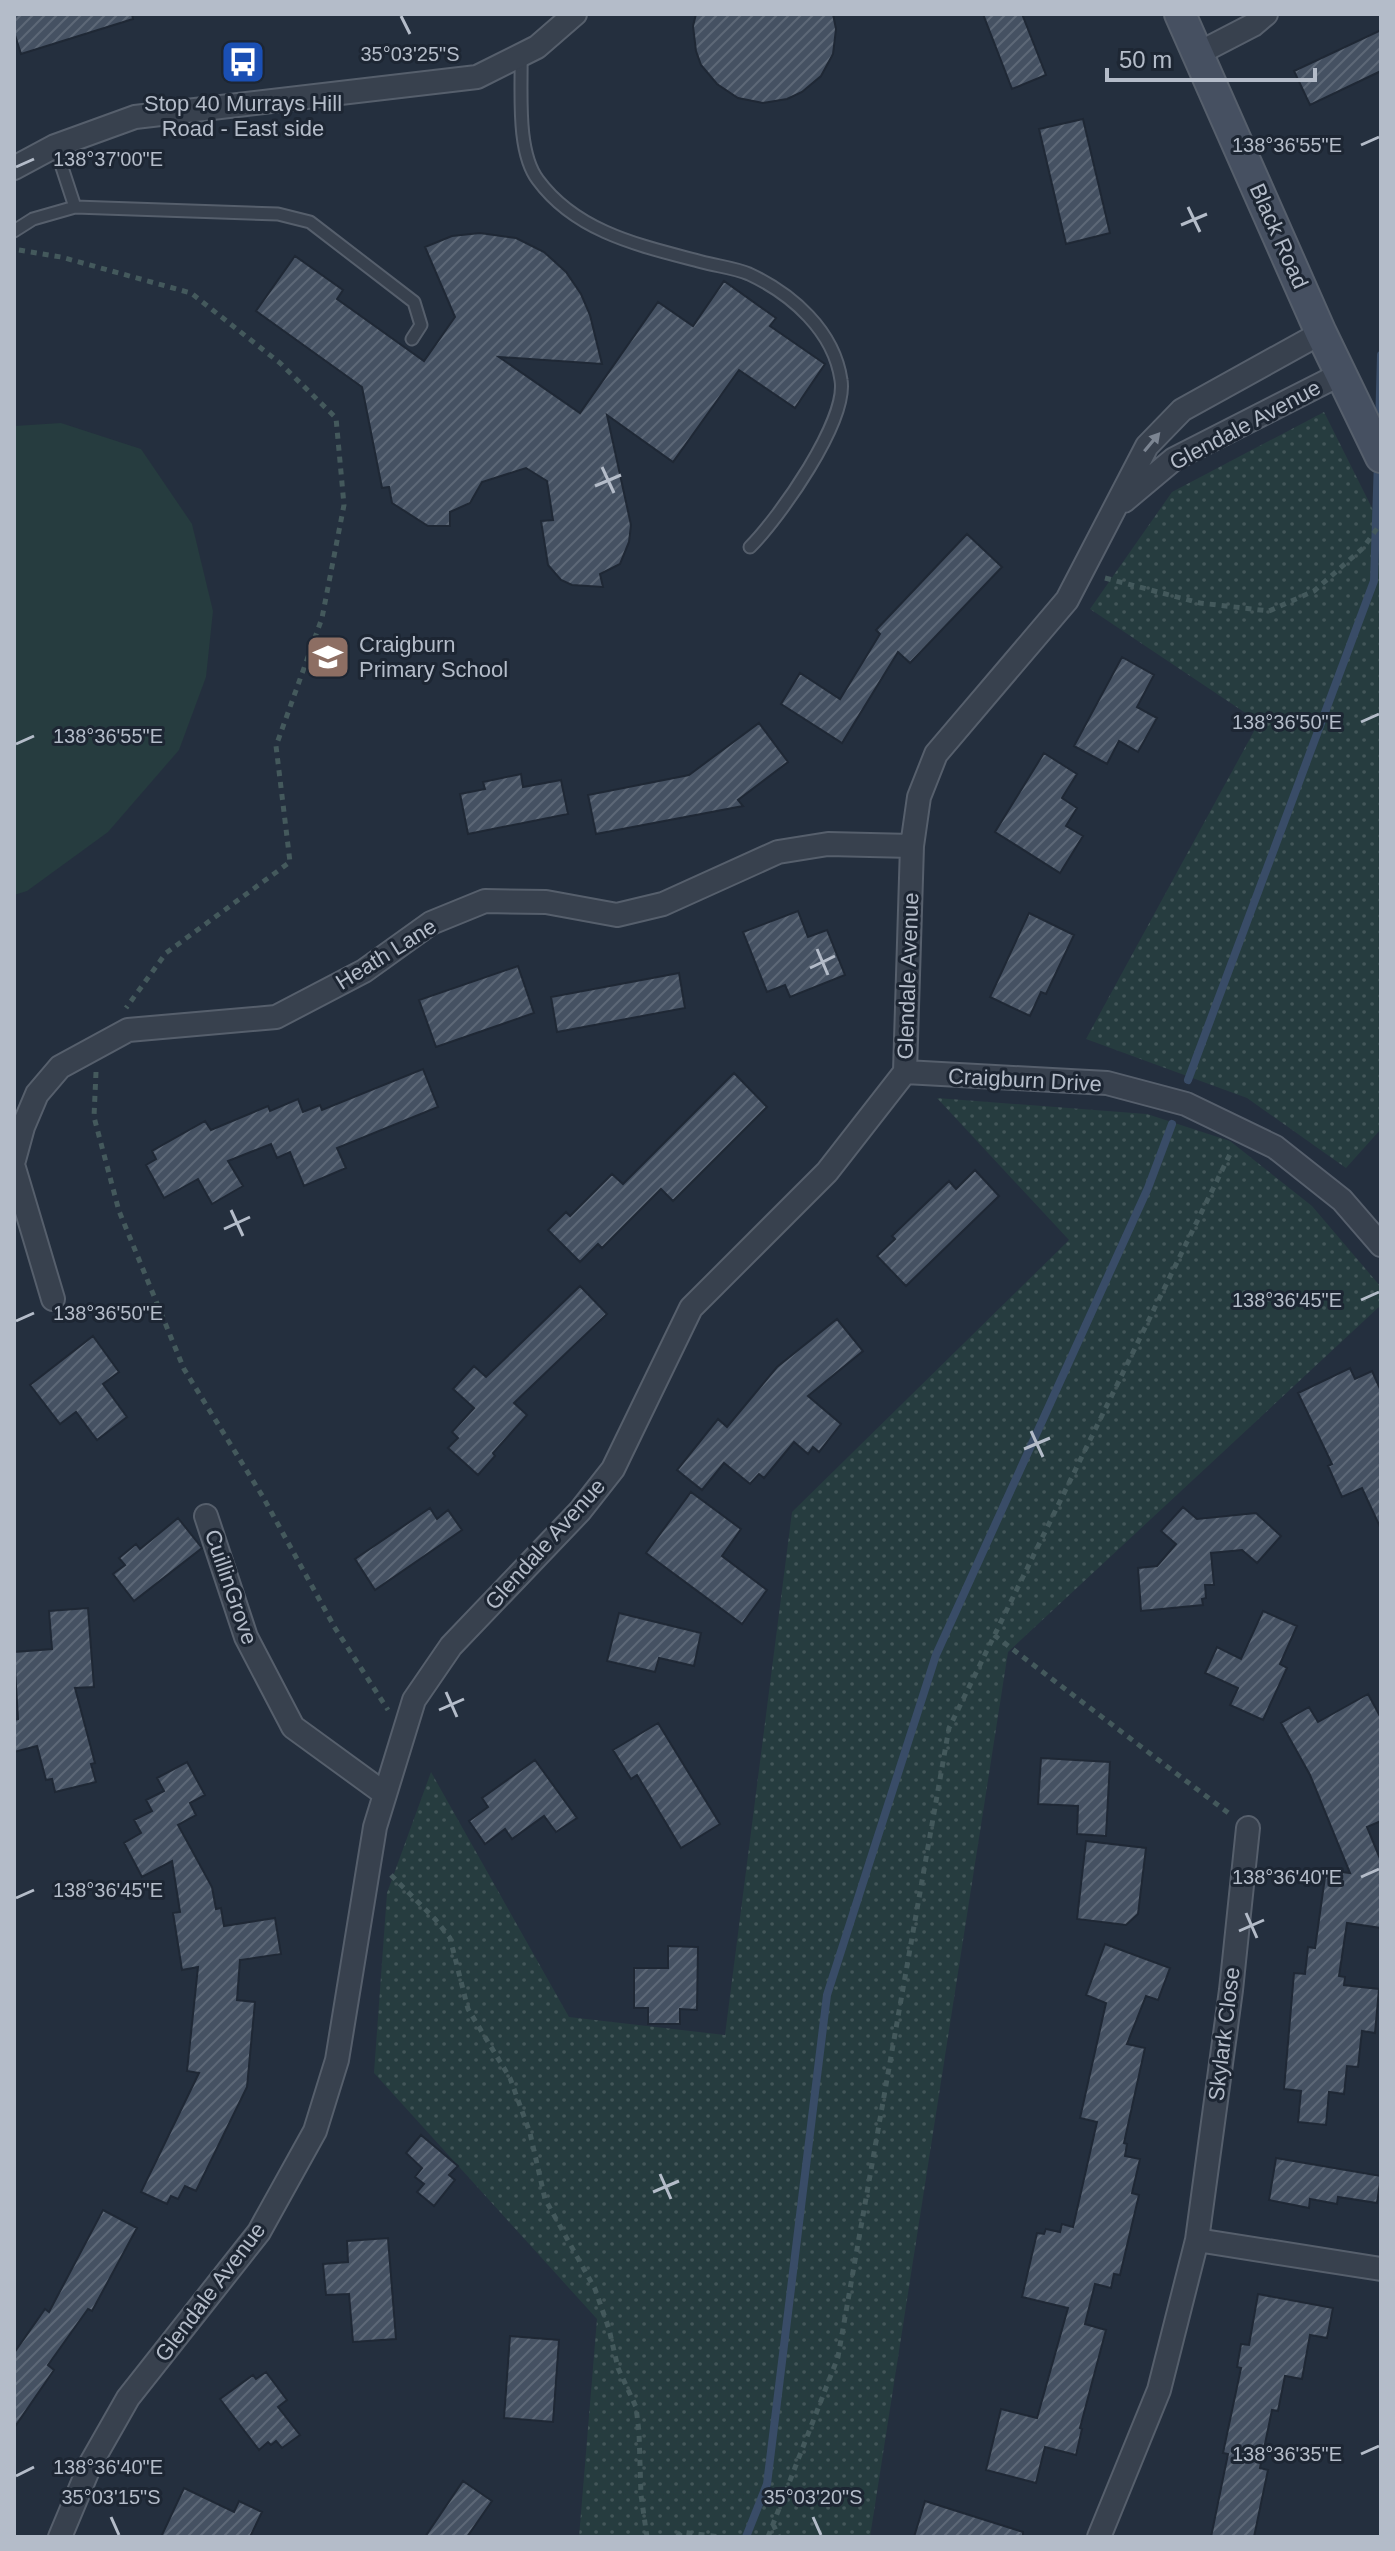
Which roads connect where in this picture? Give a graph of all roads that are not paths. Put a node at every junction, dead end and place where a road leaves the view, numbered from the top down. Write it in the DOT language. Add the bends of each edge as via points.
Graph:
graph roads {
  1 [pos="575,14"];
  2 [pos="1180,14"];
  3 [pos="1266,14"];
  4 [pos="1199,53"];
  5 [pos="521,55"];
  6 [pos="55,146"];
  7 [pos="14,168"];
  8 [pos="75,207"];
  9 [pos="14,231"];
  10 [pos="1321,333"];
  11 [pos="412,339"];
  12 [pos="1341,374"];
  13 [pos="1381,457"];
  14 [pos="1114,509"];
  15 [pos="750,547"];
  16 [pos="912,846"];
  17 [pos="905,1072"];
  18 [pos="14,1160"];
  19 [pos="14,1168"];
  20 [pos="1381,1245"];
  21 [pos="53,1299"];
  22 [pos="206,1516"];
  23 [pos="385,1794"];
  24 [pos="1248,1828"];
  25 [pos="1197,2240"];
  26 [pos="1381,2269"];
  27 [pos="60,2537"];
  28 [pos="1099,2537"];
  1 -- 5 [label="street"];
  2 -- 4 [label="main road, Black Road"];
  3 -- 4 [label="street"];
  4 -- 10 [label="main road, Black Road"];
  5 -- 6 [label="street" via="477,77 135,117"];
  5 -- 15 [label="lane" via="523,145 536,178 567,212 604,233 747,273 785,294 826,335 842,381 837,411 802,481"];
  6 -- 7 [label="street"];
  6 -- 8 [label="lane"];
  8 -- 9 [label="lane" via="33,219"];
  8 -- 11 [label="lane" via="278,214 310,222 414,302 421,325"];
  10 -- 12 [label="main road, Black Road"];
  14 -- 10 [label="street, Glendale Avenue, one-way" via="1147,446 1182,410"];
  12 -- 13 [label="main road, Black Road"];
  12 -- 14 [label="street, Glendale Avenue" via="1174,459"];
  14 -- 16 [label="street, Glendale Avenue" via="1067,600 936,754 919,797"];
  16 -- 17 [label="street, Glendale Avenue"];
  16 -- 18 [label="street, Heath Lane" via="828,844 778,852 663,904 617,915 546,902 485,901 431,923 364,971 276,1017 128,1030 60,1067 37,1094"];
  17 -- 20 [label="street, Craigburn Drive" via="1107,1083 1186,1104 1275,1147 1342,1200"];
  17 -- 23 [label="street, Glendale Avenue" via="827,1172 691,1308 613,1469 580,1511 451,1646 414,1700"];
  19 -- 21 [label="street"];
  22 -- 23 [label="street, CuillinGrove" via="246,1637 293,1727"];
  23 -- 27 [label="street, Glendale Avenue" via="370,1854 337,2060 315,2131 259,2232 128,2398 91,2463"];
  24 -- 25 [label="street, Skylark Close"];
  25 -- 26 [label="street"];
  25 -- 28 [label="street, Skylark Close" via="1159,2390"];
}
